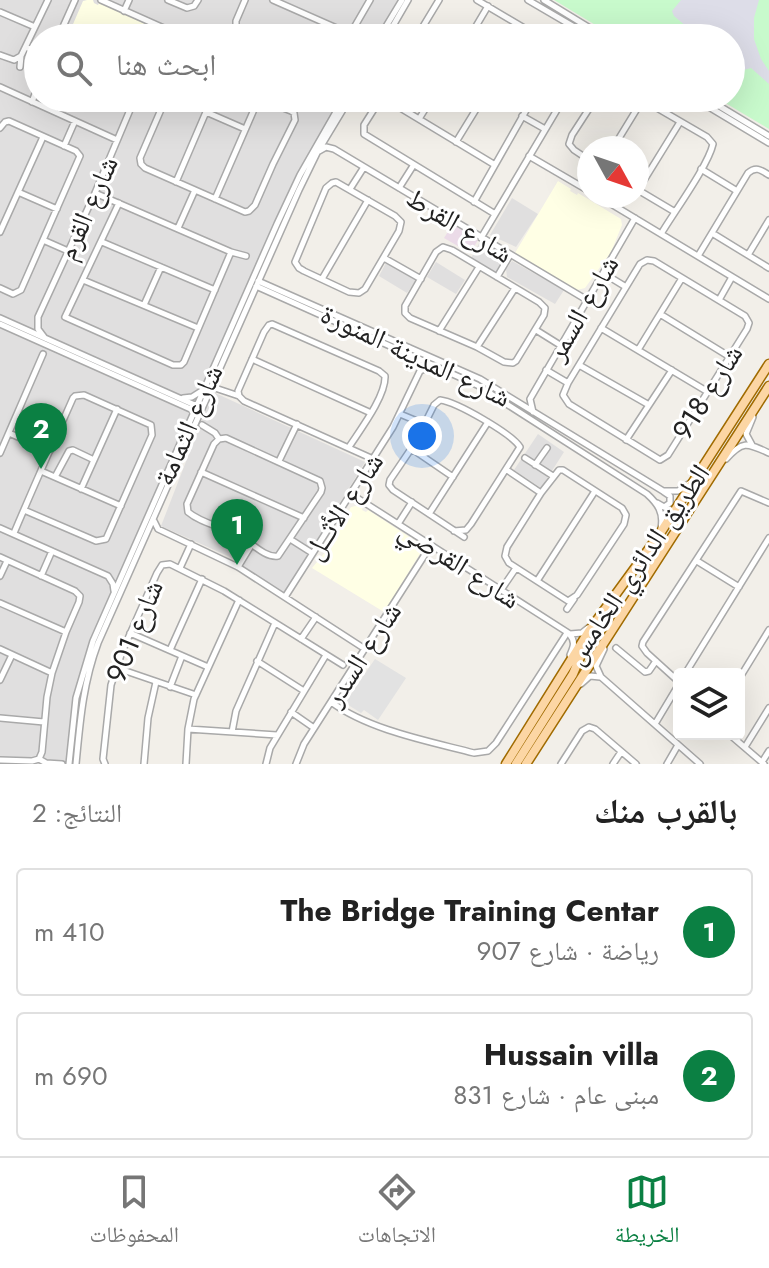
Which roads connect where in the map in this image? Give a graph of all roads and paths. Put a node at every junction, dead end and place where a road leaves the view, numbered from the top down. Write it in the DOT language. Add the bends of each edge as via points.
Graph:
graph roads {
  1 [pos="48,0"];
  2 [pos="75,0"];
  3 [pos="101,0"];
  4 [pos="129,0"];
  5 [pos="168,0"];
  6 [pos="198,0"];
  7 [pos="245,0"];
  8 [pos="273,0"];
  9 [pos="370,0"];
  10 [pos="405,0"];
  11 [pos="439,0"];
  12 [pos="477,0"];
  13 [pos="528,0"];
  14 [pos="544,0"];
  15 [pos="488,6"];
  16 [pos="124,11"];
  17 [pos="0,12"];
  18 [pos="28,24"];
  19 [pos="36,24"];
  20 [pos="64,24"];
  21 [pos="149,24"];
  22 [pos="236,24"];
  23 [pos="324,24"];
  24 [pos="356,24"];
  25 [pos="389,24"];
  26 [pos="393,24"];
  27 [pos="424,24"];
  28 [pos="477,24"];
  29 [pos="518,24"];
  30 [pos="569,24"];
  31 [pos="583,24"];
  32 [pos="24,51"];
  33 [pos="0,55"];
  34 [pos="21,56"];
  35 [pos="20,67"];
  36 [pos="0,87"];
  37 [pos="24,98"];
  38 [pos="55,112"];
  39 [pos="130,112"];
  40 [pos="160,112"];
  41 [pos="206,112"];
  42 [pos="252,112"];
  43 [pos="292,112"];
  44 [pos="332,112"];
  45 [pos="336,112"];
  46 [pos="339,112"];
  47 [pos="373,112"];
  48 [pos="407,112"];
  49 [pos="423,112"];
  50 [pos="474,112"];
  51 [pos="524,112"];
  52 [pos="555,112"];
  53 [pos="587,112"];
  54 [pos="634,112"];
  55 [pos="663,112"];
  56 [pos="717,112"];
  57 [pos="729,112"];
  58 [pos="334,116"];
  59 [pos="522,116"];
  60 [pos="419,119"];
  61 [pos="75,121"];
  62 [pos="680,122"];
  63 [pos="0,128"];
  64 [pos="245,129"];
  65 [pos="545,129"];
  66 [pos="328,135"];
  67 [pos="620,136"];
  68 [pos="769,136"];
  69 [pos="43,137"];
  70 [pos="117,140"];
  71 [pos="456,142"];
  72 [pos="769,143"];
  73 [pos="64,146"];
  74 [pos="334,149"];
  75 [pos="318,151"];
  76 [pos="577,152"];
  77 [pos="529,156"];
  78 [pos="495,165"];
  79 [pos="413,166"];
  80 [pos="364,167"];
  81 [pos="701,169"];
  82 [pos="649,172"];
  83 [pos="769,175"];
  84 [pos="176,182"];
  85 [pos="577,184"];
  86 [pos="399,188"];
  87 [pos="350,189"];
  88 [pos="195,190"];
  89 [pos="737,191"];
  90 [pos="18,192"];
  91 [pos="95,193"];
  92 [pos="649,197"];
  93 [pos="215,199"];
  94 [pos="368,200"];
  95 [pos="474,202"];
  96 [pos="119,203"];
  97 [pos="618,208"];
  98 [pos="57,209"];
  99 [pos="675,212"];
  100 [pos="495,214"];
  101 [pos="635,218"];
  102 [pos="769,220"];
  103 [pos="178,228"];
  104 [pos="0,232"];
  105 [pos="712,233"];
  106 [pos="661,234"];
  107 [pos="481,238"];
  108 [pos="43,240"];
  109 [pos="102,242"];
  110 [pos="68,251"];
  111 [pos="231,252"];
  112 [pos="510,255"];
  113 [pos="748,255"];
  114 [pos="246,256"];
  115 [pos="698,256"];
  116 [pos="384,258"];
  117 [pos="161,267"];
  118 [pos="479,267"];
  119 [pos="769,268"];
  120 [pos="263,270"];
  121 [pos="603,273"];
  122 [pos="497,277"];
  123 [pos="732,277"];
  124 [pos="682,278"];
  125 [pos="322,279"];
  126 [pos="421,279"];
  127 [pos="83,280"];
  128 [pos="256,282"];
  129 [pos="626,287"];
  130 [pos="0,288"];
  131 [pos="515,288"];
  132 [pos="269,289"];
  133 [pos="215,290"];
  134 [pos="768,298"];
  135 [pos="251,299"];
  136 [pos="587,300"];
  137 [pos="719,300"];
  138 [pos="144,305"];
  139 [pos="660,314"];
  140 [pos="38,317"];
  141 [pos="0,318"];
  142 [pos="0,324"];
  143 [pos="18,326"];
  144 [pos="198,328"];
  145 [pos="601,328"];
  146 [pos="536,330"];
  147 [pos="439,331"];
  148 [pos="44,337"];
  149 [pos="560,345"];
  150 [pos="477,347"];
  151 [pos="638,350"];
  152 [pos="43,354"];
  153 [pos="414,357"];
  154 [pos="730,357"];
  155 [pos="252,359"];
  156 [pos="769,364"];
  157 [pos="433,365"];
  158 [pos="579,365"];
  159 [pos="546,370"];
  160 [pos="672,370"];
  161 [pos="420,371"];
  162 [pos="568,383"];
  163 [pos="769,386"];
  164 [pos="218,389"];
  165 [pos="204,390"];
  166 [pos="708,392"];
  167 [pos="239,396"];
  168 [pos="761,398"];
  169 [pos="530,399"];
  170 [pos="181,401"];
  171 [pos="516,401"];
  172 [pos="649,405"];
  173 [pos="117,409"];
  174 [pos="198,410"];
  175 [pos="533,412"];
  176 [pos="371,413"];
  177 [pos="400,414"];
  178 [pos="488,422"];
  179 [pos="297,424"];
  180 [pos="424,424"];
  181 [pos="188,425"];
  182 [pos="202,425"];
  183 [pos="9,433"];
  184 [pos="219,439"];
  185 [pos="626,440"];
  186 [pos="752,445"];
  187 [pos="349,447"];
  188 [pos="547,448"];
  189 [pos="412,449"];
  190 [pos="50,451"];
  191 [pos="0,453"];
  192 [pos="769,453"];
  193 [pos="525,458"];
  194 [pos="373,459"];
  195 [pos="94,460"];
  196 [pos="279,461"];
  197 [pos="535,465"];
  198 [pos="507,470"];
  199 [pos="715,470"];
  200 [pos="41,471"];
  201 [pos="201,472"];
  202 [pos="698,474"];
  203 [pos="553,476"];
  204 [pos="55,477"];
  205 [pos="453,477"];
  206 [pos="81,489"];
  207 [pos="595,491"];
  208 [pos="663,491"];
  209 [pos="541,493"];
  210 [pos="351,494"];
  211 [pos="655,501"];
  212 [pos="412,502"];
  213 [pos="769,503"];
  214 [pos="121,506"];
  215 [pos="24,510"];
  216 [pos="429,514"];
  217 [pos="153,518"];
  218 [pos="304,518"];
  219 [pos="398,524"];
  220 [pos="0,528"];
  221 [pos="158,529"];
  222 [pos="454,531"];
  223 [pos="14,533"];
  224 [pos="146,533"];
  225 [pos="659,535"];
  226 [pos="464,537"];
  227 [pos="769,538"];
  228 [pos="290,539"];
  229 [pos="191,544"];
  230 [pos="252,544"];
  231 [pos="431,545"];
  232 [pos="52,551"];
  233 [pos="312,553"];
  234 [pos="0,557"];
  235 [pos="7,561"];
  236 [pos="697,561"];
  237 [pos="238,567"];
  238 [pos="180,568"];
  239 [pos="516,568"];
  240 [pos="125,569"];
  241 [pos="0,576"];
  242 [pos="41,576"];
  243 [pos="108,576"];
  244 [pos="202,579"];
  245 [pos="537,581"];
  246 [pos="739,587"];
  247 [pos="501,590"];
  248 [pos="114,593"];
  249 [pos="285,597"];
  250 [pos="575,598"];
  251 [pos="239,600"];
  252 [pos="0,603"];
  253 [pos="608,607"];
  254 [pos="567,609"];
  255 [pos="316,617"];
  256 [pos="275,623"];
  257 [pos="769,630"];
  258 [pos="589,631"];
  259 [pos="66,632"];
  260 [pos="611,632"];
  261 [pos="130,633"];
  262 [pos="568,633"];
  263 [pos="301,639"];
  264 [pos="616,648"];
  265 [pos="0,649"];
  266 [pos="365,649"];
  267 [pos="170,650"];
  268 [pos="12,655"];
  269 [pos="326,655"];
  270 [pos="182,656"];
  271 [pos="257,661"];
  272 [pos="656,661"];
  273 [pos="343,665"];
  274 [pos="208,667"];
  275 [pos="117,668"];
  276 [pos="689,668"];
  277 [pos="745,669"];
  278 [pos="52,673"];
  279 [pos="559,677"];
  280 [pos="601,677"];
  281 [pos="673,677"];
  282 [pos="0,680"];
  283 [pos="156,682"];
  284 [pos="170,687"];
  285 [pos="304,691"];
  286 [pos="673,693"];
  287 [pos="196,695"];
  288 [pos="331,702"];
  289 [pos="565,704"];
  290 [pos="769,708"];
  291 [pos="291,712"];
  292 [pos="0,718"];
  293 [pos="44,722"];
  294 [pos="655,724"];
  295 [pos="314,728"];
  296 [pos="188,729"];
  297 [pos="232,732"];
  298 [pos="277,735"];
  299 [pos="736,740"];
  300 [pos="678,745"];
  301 [pos="745,747"];
  302 [pos="769,751"];
  303 [pos="621,752"];
  304 [pos="39,759"];
  305 [pos="0,760"];
  306 [pos="763,763"];
  307 [pos="62,764"];
  308 [pos="69,764"];
  309 [pos="76,764"];
  310 [pos="105,764"];
  311 [pos="144,764"];
  312 [pos="186,764"];
  313 [pos="266,764"];
  314 [pos="296,764"];
  315 [pos="506,764"];
  316 [pos="516,764"];
  317 [pos="526,764"];
  318 [pos="561,764"];
  319 [pos="613,764"];
  320 [pos="636,764"];
  321 [pos="667,764"];
  322 [pos="700,764"];
  1 -- 19 [label="street"];
  2 -- 20 [label="street"];
  3 -- 16 [label="street"];
  4 -- 16 [label="street"];
  5 -- 6 [label="street" via="184,7"];
  7 -- 22 [label="street"];
  8 -- 23 [label="street"];
  9 -- 24 [label="street"];
  10 -- 25 [label="street"];
  10 -- 26 [label="street"];
  11 -- 27 [label="street"];
  12 -- 15 [label="street"];
  13 -- 30 [label="street"];
  14 -- 31 [label="street"];
  15 -- 28 [label="street"];
  15 -- 29 [label="street"];
  16 -- 21 [label="street"];
  17 -- 18 [label="street"];
  32 -- 34 [label="street"];
  33 -- 34 [label="street" via="14,60"];
  34 -- 35 [label="street"];
  36 -- 37 [label="street"];
  38 -- 61 [label="street"];
  39 -- 70 [label="street, شارع القرم"];
  40 -- 84 [label="street" via="140,161"];
  41 -- 64 [label="street"];
  41 -- 84 [label="street"];
  42 -- 64 [label="street"];
  43 -- 93 [label="street" via="295,123 253,208 241,211"];
  44 -- 58 [label="street"];
  45 -- 58 [label="street, شارع الثمامة"];
  46 -- 66 [label="street, شارع الثمامة"];
  47 -- 79 [label="street" via="363,132"];
  48 -- 60 [label="street"];
  49 -- 60 [label="street"];
  50 -- 71 [label="street"];
  51 -- 59 [label="street"];
  52 -- 65 [label="street"];
  53 -- 76 [label="street" via="569,144"];
  54 -- 67 [label="street"];
  55 -- 62 [label="street"];
  56 -- 72 [label="street"];
  57 -- 68 [label="street"];
  58 -- 128 [label="street, شارع الثمامة" via="300,175"];
  59 -- 65 [label="street"];
  59 -- 78 [label="street"];
  60 -- 71 [label="street"];
  61 -- 70 [label="street"];
  61 -- 73 [label="street"];
  62 -- 81 [label="street" via="713,144"];
  62 -- 82 [label="street"];
  63 -- 69 [label="street" via="9,121"];
  64 -- 93 [label="street"];
  65 -- 77 [label="street"];
  66 -- 74 [label="street"];
  66 -- 75 [label="street, شارع الثمامة"];
  69 -- 73 [label="street"];
  69 -- 90 [label="street"];
  70 -- 91 [label="street, شارع القرم"];
  71 -- 78 [label="street"];
  73 -- 98 [label="street" via="79,158"];
  74 -- 75 [label="street"];
  74 -- 80 [label="street, شارع القرط"];
  75 -- 120 [label="street, شارع الثمامة"];
  77 -- 85 [label="street"];
  77 -- 100 [label="street"];
  78 -- 95 [label="street"];
  79 -- 86 [label="street"];
  79 -- 95 [label="street"];
  80 -- 86 [label="street, شارع القرط"];
  80 -- 87 [label="street"];
  81 -- 89 [label="street"];
  81 -- 99 [label="street"];
  83 -- 89 [label="street" via="754,169"];
  84 -- 88 [label="street"];
  86 -- 107 [label="street, شارع القرط"];
  87 -- 94 [label="street"];
  87 -- 125 [label="street" via="336,182 326,188 296,258 299,268"];
  88 -- 93 [label="street"];
  88 -- 103 [label="street"];
  89 -- 105 [label="street"];
  90 -- 98 [label="street"];
  90 -- 104 [label="street"];
  91 -- 96 [label="street"];
  91 -- 110 [label="street, شارع القرم"];
  92 -- 99 [label="street"];
  94 -- 116 [label="street" via="401,222"];
  94 -- 125 [label="street"];
  95 -- 100 [label="street"];
  96 -- 103 [label="street"];
  96 -- 109 [label="street"];
  97 -- 101 [label="street"];
  98 -- 108 [label="street"];
  99 -- 106 [label="street"];
  100 -- 107 [label="street"];
  101 -- 106 [label="street"];
  101 -- 121 [label="street, شارع السمر"];
  102 -- 113 [label="street"];
  103 -- 111 [label="street"];
  105 -- 113 [label="street"];
  105 -- 115 [label="street"];
  106 -- 115 [label="street"];
  107 -- 112 [label="street, شارع القرط"];
  108 -- 110 [label="street"];
  108 -- 130 [label="street" via="21,290 13,294"];
  109 -- 117 [label="street"];
  109 -- 127 [label="street"];
  110 -- 140 [label="street, شارع القرم"];
  111 -- 114 [label="street"];
  111 -- 133 [label="street"];
  112 -- 122 [label="street"];
  112 -- 136 [label="street, شارع القرط"];
  113 -- 119 [label="street"];
  115 -- 123 [label="street"];
  116 -- 125 [label="street" via="359,293"];
  116 -- 126 [label="street"];
  117 -- 133 [label="street"];
  117 -- 138 [label="street"];
  118 -- 122 [label="street"];
  118 -- 126 [label="street" via="443,247"];
  118 -- 147 [label="street"];
  120 -- 128 [label="street, شارع الثمامة"];
  120 -- 132 [label="street"];
  121 -- 129 [label="street"];
  121 -- 136 [label="street, شارع السمر"];
  122 -- 131 [label="street"];
  123 -- 134 [label="street"];
  123 -- 137 [label="street, شارع 918"];
  124 -- 129 [label="street, شارع 918" via="647,260"];
  124 -- 137 [label="street, شارع 918"];
  124 -- 139 [label="street"];
  126 -- 147 [label="street" via="405,313"];
  127 -- 138 [label="street"];
  127 -- 144 [label="street" via="65,317 177,366 184,362"];
  128 -- 132 [label="street, شارع المدينة المنورة"];
  128 -- 135 [label="street, شارع الثمامة"];
  128 -- 165 [label="street, شارع الثمامة"];
  129 -- 145 [label="street, شارع 918"];
  131 -- 146 [label="street" via="545,308"];
  131 -- 150 [label="street"];
  132 -- 135 [label="street"];
  132 -- 153 [label="street, شارع المدينة المنورة"];
  132 -- 171 [label="street, شارع المدينة المنورة" via="471,375"];
  133 -- 144 [label="street"];
  135 -- 174 [label="street, شارع الثمامة"];
  136 -- 149 [label="street, شارع السمر"];
  137 -- 154 [label="street, شارع 918" via="748,320"];
  138 -- 144 [label="street"];
  139 -- 151 [label="street"];
  139 -- 154 [label="street"];
  140 -- 143 [label="street" via="29,326"];
  140 -- 148 [label="street"];
  141 -- 143 [label="street"];
  142 -- 170 [label="street"];
  143 -- 148 [label="street"];
  145 -- 151 [label="street"];
  145 -- 158 [label="street, شارع 918"];
  146 -- 149 [label="street"];
  146 -- 150 [label="street" via="513,363"];
  147 -- 150 [label="street"];
  148 -- 170 [label="street"];
  149 -- 159 [label="street, شارع السمر"];
  151 -- 160 [label="street"];
  152 -- 183 [label="street"];
  153 -- 157 [label="street, شارع المدينة المنورة"];
  153 -- 161 [label="street"];
  154 -- 166 [label="street, شارع 918"];
  155 -- 167 [label="street"];
  155 -- 176 [label="street"];
  155 -- 176 [label="street" via="264,332 275,325 382,373 385,383"];
  156 -- 202 [label="main road, الطريق الدائري الخامس"];
  157 -- 161 [label="street"];
  157 -- 211 [label="street, شارع المدينة المنورة" via="483,389"];
  158 -- 162 [label="street, شارع 918"];
  158 -- 172 [label="street"];
  159 -- 162 [label="street"];
  159 -- 169 [label="street, شارع السمر"];
  160 -- 166 [label="street"];
  160 -- 172 [label="street"];
  161 -- 177 [label="street, شارع الأثــل"];
  162 -- 185 [label="street, شارع 918" via="566,401"];
  163 -- 168 [label="main road, الطريق الدائري الخامس"];
  164 -- 167 [label="street"];
  165 -- 170 [label="street"];
  165 -- 174 [label="street, شارع الثمامة"];
  166 -- 185 [label="street, شارع 918" via="663,460"];
  167 -- 179 [label="street"];
  168 -- 186 [label="street" via="747,431"];
  168 -- 199 [label="main road, الطريق الدائري الخامس"];
  169 -- 171 [label="street"];
  169 -- 175 [label="street"];
  170 -- 174 [label="street"];
  170 -- 181 [label="street"];
  171 -- 175 [label="street, شارع المدينة المنورة"];
  172 -- 185 [label="street"];
  173 -- 190 [label="street" via="78,394"];
  173 -- 195 [label="street"];
  173 -- 214 [label="street" via="153,428"];
  174 -- 181 [label="street, شارع الثمامة"];
  174 -- 217 [label="street, شارع الثمامة"];
  175 -- 208 [label="street, شارع المدينة المنورة"];
  176 -- 187 [label="street"];
  177 -- 180 [label="street"];
  177 -- 194 [label="street, شارع الأثــل"];
  178 -- 180 [label="street" via="440,400"];
  178 -- 198 [label="street" via="519,444"];
  178 -- 205 [label="street"];
  179 -- 187 [label="street"];
  179 -- 196 [label="street"];
  180 -- 189 [label="street"];
  181 -- 240 [label="street, شارع الثمامة"];
  182 -- 184 [label="street"];
  183 -- 190 [label="street"];
  183 -- 191 [label="street"];
  184 -- 196 [label="street"];
  184 -- 201 [label="street"];
  186 -- 192 [label="street"];
  186 -- 199 [label="street" via="738,446"];
  187 -- 194 [label="street"];
  188 -- 197 [label="street"];
  189 -- 205 [label="street"];
  189 -- 212 [label="street" via="389,482"];
  190 -- 200 [label="street"];
  193 -- 197 [label="street"];
  194 -- 210 [label="street, شارع الأثــل"];
  195 -- 204 [label="street" via="69,451"];
  195 -- 206 [label="street"];
  196 -- 218 [label="street" via="322,484"];
  197 -- 203 [label="street"];
  198 -- 209 [label="street"];
  198 -- 222 [label="street" via="466,530"];
  199 -- 260 [label="main road, الطريق الدائري الخامس"];
  200 -- 204 [label="street"];
  200 -- 215 [label="street"];
  201 -- 218 [label="street"];
  201 -- 230 [label="street" via="188,512"];
  202 -- 208 [label="street" via="682,489"];
  202 -- 225 [label="main road, الطريق الدائري الخامس"];
  203 -- 207 [label="street" via="563,470"];
  203 -- 209 [label="street"];
  204 -- 206 [label="street"];
  205 -- 216 [label="street"];
  206 -- 214 [label="street"];
  207 -- 245 [label="street"];
  207 -- 250 [label="street" via="622,508 626,520"];
  208 -- 211 [label="street" via="670,503 664,507"];
  209 -- 239 [label="street" via="505,554"];
  210 -- 219 [label="street, شارع القرضي"];
  210 -- 233 [label="street, شارع الأثــل"];
  211 -- 225 [label="street" via="662,516"];
  212 -- 216 [label="street"];
  212 -- 219 [label="street"];
  213 -- 236 [label="street" via="741,491"];
  214 -- 215 [label="street" via="103,541"];
  215 -- 223 [label="street"];
  216 -- 222 [label="street"];
  217 -- 221 [label="street"];
  217 -- 224 [label="street, شارع الثمامة"];
  218 -- 228 [label="street"];
  219 -- 231 [label="street, شارع القرضي"];
  220 -- 223 [label="street"];
  221 -- 224 [label="street"];
  221 -- 229 [label="street"];
  222 -- 226 [label="street"];
  223 -- 232 [label="street"];
  224 -- 309 [label="street, شارع الثمامة" via="89,669"];
  225 -- 253 [label="main road, الطريق الدائري الخامس"];
  227 -- 246 [label="street"];
  228 -- 230 [label="street" via="275,557"];
  228 -- 233 [label="street"];
  229 -- 237 [label="street"];
  229 -- 238 [label="street, شارع 901"];
  230 -- 237 [label="street"];
  231 -- 247 [label="street, شارع القرضي"];
  231 -- 266 [label="street, شارع السدر"];
  232 -- 242 [label="street"];
  232 -- 243 [label="street"];
  233 -- 249 [label="street, شارع الأثــل"];
  234 -- 235 [label="street"];
  235 -- 241 [label="street"];
  235 -- 242 [label="street"];
  236 -- 246 [label="street"];
  236 -- 272 [label="street" via="643,642"];
  237 -- 249 [label="street"];
  238 -- 244 [label="street, شارع 901"];
  238 -- 261 [label="street, شارع 901" via="159,568"];
  239 -- 245 [label="street"];
  239 -- 247 [label="street"];
  240 -- 243 [label="street"];
  240 -- 248 [label="street, شارع الثمامة"];
  242 -- 259 [label="street" via="80,596"];
  243 -- 248 [label="street"];
  244 -- 251 [label="street, شارع 901"];
  244 -- 267 [label="street"];
  245 -- 250 [label="street" via="568,601"];
  246 -- 276 [label="street"];
  247 -- 262 [label="street, شارع القرضي"];
  248 -- 308 [label="street, شارع الثمامة" via="81,678"];
  249 -- 255 [label="street"];
  250 -- 254 [label="street"];
  251 -- 256 [label="street, شارع 901"];
  251 -- 274 [label="street"];
  252 -- 259 [label="street"];
  253 -- 258 [label="main road, الطريق الدائري الخامس"];
  253 -- 262 [label="street" via="582,633"];
  255 -- 263 [label="street"];
  255 -- 266 [label="street"];
  256 -- 263 [label="street, شارع 901"];
  256 -- 271 [label="street"];
  257 -- 277 [label="street"];
  258 -- 279 [label="main road, الطريق الدائري الخامس"];
  258 -- 316 [label="main road" via="573,674"];
  259 -- 278 [label="street"];
  260 -- 280 [label="street" via="596,666"];
  260 -- 289 [label="main road, الطريق الدائري الخامس"];
  261 -- 267 [label="street"];
  261 -- 275 [label="street, شارع 901"];
  262 -- 279 [label="street" via="574,646"];
  262 -- 288 [label="street" via="488,751 474,753 368,723"];
  263 -- 269 [label="street, شارع 901"];
  264 -- 272 [label="street" via="645,672"];
  265 -- 268 [label="street"];
  266 -- 288 [label="street, شارع السدر"];
  267 -- 270 [label="street"];
  268 -- 278 [label="street"];
  268 -- 282 [label="street"];
  269 -- 273 [label="street, شارع 901"];
  269 -- 285 [label="street"];
  270 -- 274 [label="street"];
  270 -- 284 [label="street"];
  271 -- 285 [label="street"];
  271 -- 297 [label="street"];
  272 -- 281 [label="street"];
  274 -- 287 [label="street"];
  275 -- 283 [label="street"];
  275 -- 310 [label="street, شارع 901" via="108,704"];
  278 -- 293 [label="street"];
  279 -- 315 [label="main road, الطريق الدائري الخامس"];
  280 -- 289 [label="street" via="590,676"];
  280 -- 294 [label="street"];
  283 -- 284 [label="street"];
  283 -- 311 [label="street"];
  284 -- 287 [label="street"];
  285 -- 291 [label="street"];
  286 -- 294 [label="street"];
  287 -- 296 [label="street"];
  288 -- 295 [label="street, شارع السدر"];
  289 -- 317 [label="main road, الطريق الدائري الخامس"];
  290 -- 301 [label="street"];
  291 -- 295 [label="street"];
  291 -- 298 [label="street"];
  292 -- 293 [label="street"];
  293 -- 304 [label="street"];
  294 -- 300 [label="street"];
  295 -- 314 [label="street, شارع السدر"];
  296 -- 297 [label="street"];
  296 -- 312 [label="street"];
  297 -- 298 [label="street"];
  298 -- 313 [label="street"];
  299 -- 301 [label="street"];
  300 -- 321 [label="street"];
  300 -- 322 [label="street"];
  301 -- 306 [label="street"];
  302 -- 306 [label="street"];
  303 -- 318 [label="street" via="589,727"];
  303 -- 319 [label="street"];
  303 -- 320 [label="street"];
  304 -- 305 [label="street"];
  304 -- 307 [label="street"];
}
